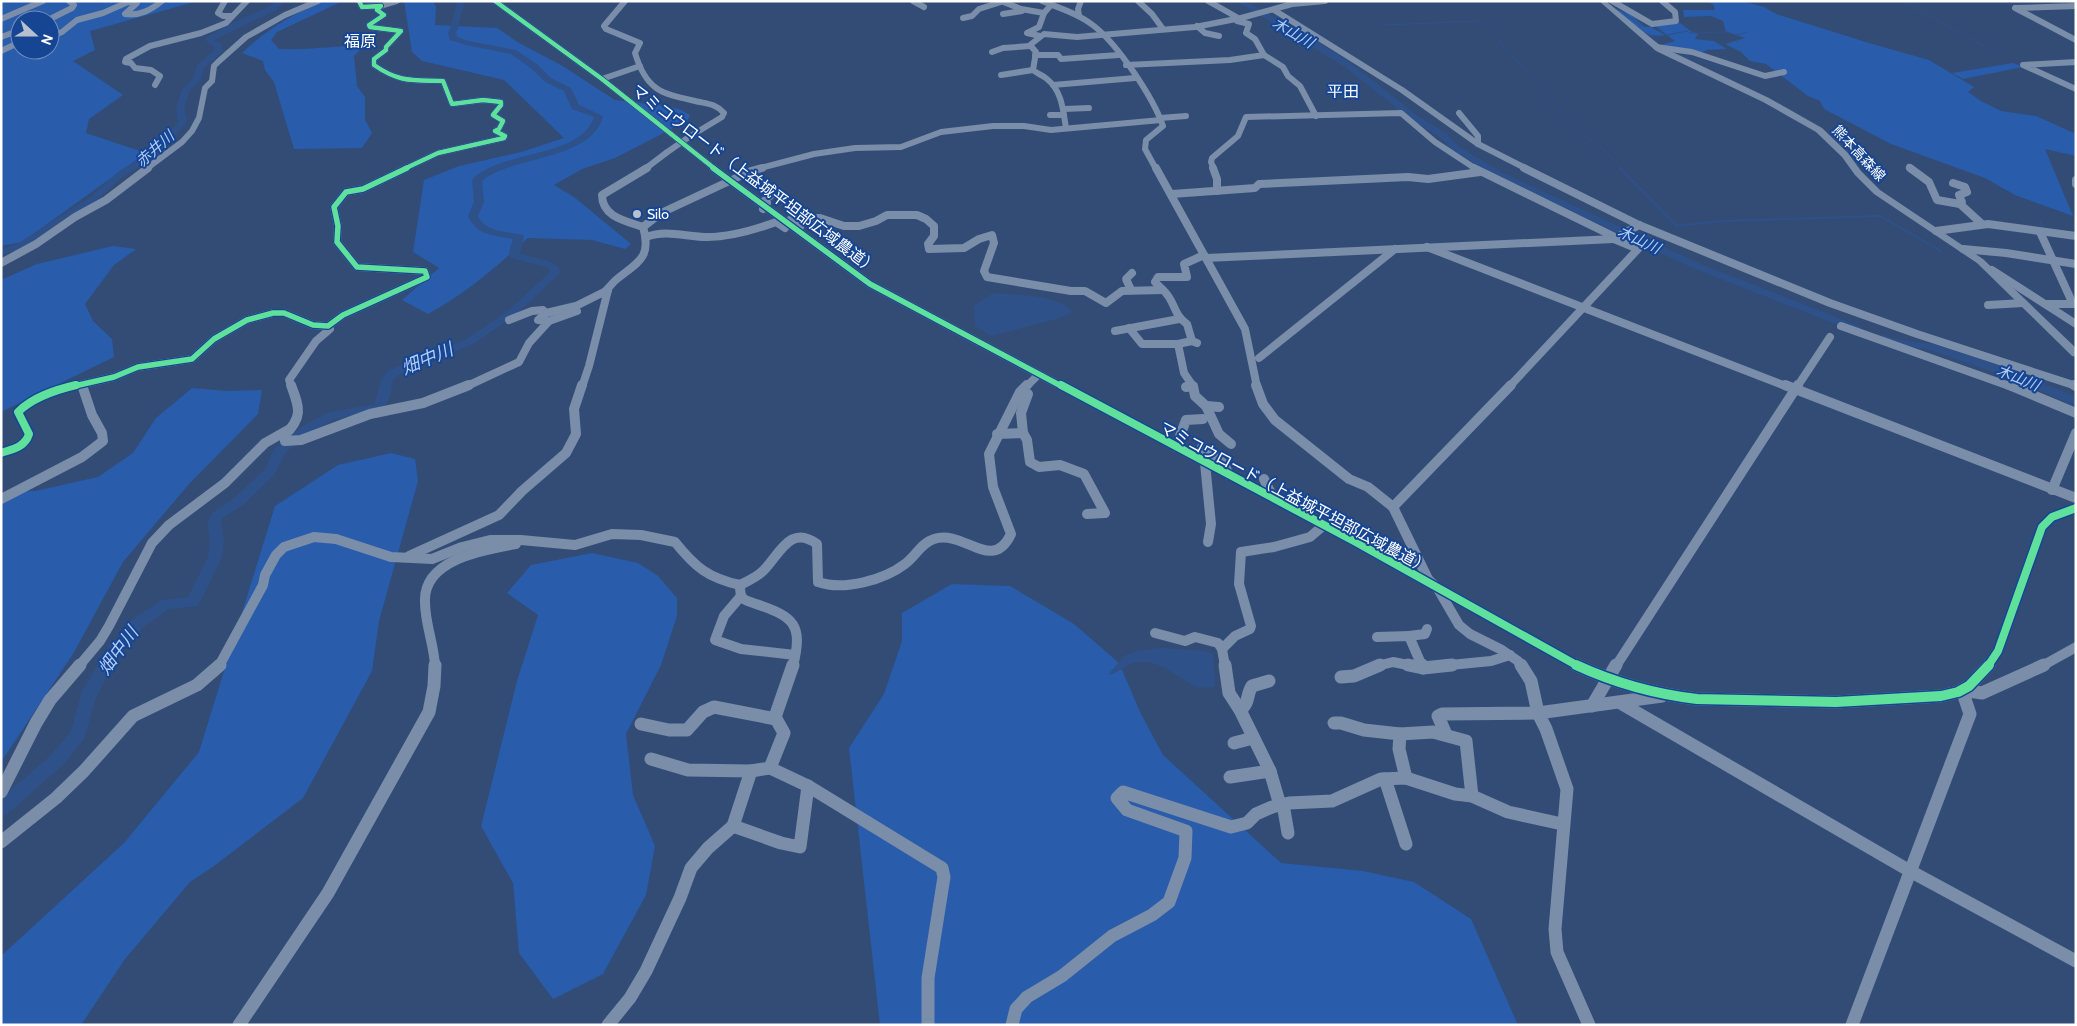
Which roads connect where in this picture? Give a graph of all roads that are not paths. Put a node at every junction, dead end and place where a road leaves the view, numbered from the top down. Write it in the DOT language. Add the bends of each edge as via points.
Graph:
graph roads {
  1 [pos="43,1"];
  2 [pos="69,1"];
  3 [pos="162,1"];
  4 [pos="225,1"];
  5 [pos="247,1"];
  6 [pos="318,1"];
  7 [pos="359,1"];
  8 [pos="397,1"];
  9 [pos="496,1"];
  10 [pos="625,1"];
  11 [pos="913,1"];
  12 [pos="1001,1"];
  13 [pos="1043,1"];
  14 [pos="1080,1"];
  15 [pos="1138,1"];
  16 [pos="1208,1"];
  17 [pos="1325,1"];
  18 [pos="1602,1"];
  19 [pos="1612,1"];
  20 [pos="1662,1"];
  21 [pos="1299,2"];
  22 [pos="1051,5"];
  23 [pos="381,6"];
  24 [pos="2076,6"];
  25 [pos="924,7"];
  26 [pos="1025,10"];
  27 [pos="1273,10"];
  28 [pos="1044,12"];
  29 [pos="60,14"];
  30 [pos="1003,14"];
  31 [pos="232,16"];
  32 [pos="1079,16"];
  33 [pos="964,18"];
  34 [pos="1240,18"];
  35 [pos="1,19"];
  36 [pos="1228,21"];
  37 [pos="1197,26"];
  38 [pos="1163,29"];
  39 [pos="60,33"];
  40 [pos="1103,34"];
  41 [pos="1040,36"];
  42 [pos="1219,36"];
  43 [pos="1077,37"];
  44 [pos="2076,40"];
  45 [pos="1086,42"];
  46 [pos="1030,46"];
  47 [pos="10,47"];
  48 [pos="1656,47"];
  49 [pos="10,52"];
  50 [pos="992,52"];
  51 [pos="1035,55"];
  52 [pos="1119,55"];
  53 [pos="1264,55"];
  54 [pos="2076,62"];
  55 [pos="1126,65"];
  56 [pos="640,66"];
  57 [pos="1033,70"];
  58 [pos="1784,72"];
  59 [pos="148,73"];
  60 [pos="1000,75"];
  61 [pos="160,77"];
  62 [pos="1135,78"];
  63 [pos="602,79"];
  64 [pos="155,85"];
  65 [pos="1053,85"];
  66 [pos="2076,89"];
  67 [pos="1084,106"];
  68 [pos="1064,112"];
  69 [pos="1459,113"];
  70 [pos="1050,115"];
  71 [pos="1186,116"];
  72 [pos="1316,116"];
  73 [pos="1161,119"];
  74 [pos="1066,128"];
  75 [pos="1478,144"];
  76 [pos="1909,167"];
  77 [pos="1480,172"];
  78 [pos="2076,180"];
  79 [pos="730,181"];
  80 [pos="1953,183"];
  81 [pos="2076,184"];
  82 [pos="1218,191"];
  83 [pos="1172,194"];
  84 [pos="770,196"];
  85 [pos="1960,204"];
  86 [pos="764,207"];
  87 [pos="776,222"];
  88 [pos="1982,224"];
  89 [pos="1639,225"];
  90 [pos="643,227"];
  91 [pos="1936,231"];
  92 [pos="2040,232"];
  93 [pos="802,236"];
  94 [pos="2076,236"];
  95 [pos="646,237"];
  96 [pos="1616,239"];
  97 [pos="1427,247"];
  98 [pos="1396,249"];
  99 [pos="1963,249"];
  100 [pos="1205,256"];
  101 [pos="2054,261"];
  102 [pos="1,263"];
  103 [pos="2076,264"];
  104 [pos="1984,266"];
  105 [pos="1132,273"];
  106 [pos="608,290"];
  107 [pos="1132,290"];
  108 [pos="1163,290"];
  109 [pos="2023,303"];
  110 [pos="2045,304"];
  111 [pos="1988,305"];
  112 [pos="2074,306"];
  113 [pos="1584,309"];
  114 [pos="547,317"];
  115 [pos="1179,319"];
  116 [pos="509,320"];
  117 [pos="2075,323"];
  118 [pos="328,326"];
  119 [pos="1841,326"];
  120 [pos="1129,328"];
  121 [pos="1114,331"];
  122 [pos="1830,337"];
  123 [pos="1178,344"];
  124 [pos="2076,354"];
  125 [pos="1259,358"];
  126 [pos="1038,375"];
  127 [pos="82,385"];
  128 [pos="2076,386"];
  129 [pos="1794,390"];
  130 [pos="1028,394"];
  131 [pos="1206,406"];
  132 [pos="1219,407"];
  133 [pos="2076,413"];
  134 [pos="1203,419"];
  135 [pos="296,425"];
  136 [pos="1023,433"];
  137 [pos="2076,433"];
  138 [pos="998,434"];
  139 [pos="1231,444"];
  140 [pos="1176,447"];
  141 [pos="1202,447"];
  142 [pos="1,453"];
  143 [pos="1206,463"];
  144 [pos="1229,475"];
  145 [pos="1264,479"];
  146 [pos="2052,490"];
  147 [pos="1273,498"];
  148 [pos="2076,498"];
  149 [pos="1,499"];
  150 [pos="1393,507"];
  151 [pos="2076,508"];
  152 [pos="1087,514"];
  153 [pos="1324,525"];
  154 [pos="531,541"];
  155 [pos="1208,542"];
  156 [pos="407,557"];
  157 [pos="740,590"];
  158 [pos="1438,590"];
  159 [pos="1427,629"];
  160 [pos="1155,633"];
  161 [pos="1409,636"];
  162 [pos="1377,637"];
  163 [pos="2076,647"];
  164 [pos="1222,649"];
  165 [pos="795,655"];
  166 [pos="1510,655"];
  167 [pos="1423,668"];
  168 [pos="1341,676"];
  169 [pos="1607,680"];
  170 [pos="1269,681"];
  171 [pos="1962,690"];
  172 [pos="1666,696"];
  173 [pos="1622,704"];
  174 [pos="1592,706"];
  175 [pos="1240,710"];
  176 [pos="1538,713"];
  177 [pos="776,719"];
  178 [pos="1334,723"];
  179 [pos="641,724"];
  180 [pos="1445,732"];
  181 [pos="1400,734"];
  182 [pos="1253,738"];
  183 [pos="1234,743"];
  184 [pos="651,759"];
  185 [pos="770,768"];
  186 [pos="750,771"];
  187 [pos="1270,771"];
  188 [pos="1230,777"];
  189 [pos="1406,778"];
  190 [pos="1386,779"];
  191 [pos="808,786"];
  192 [pos="1,792"];
  193 [pos="1472,796"];
  194 [pos="1282,805"];
  195 [pos="1562,824"];
  196 [pos="733,826"];
  197 [pos="1288,833"];
  198 [pos="4,836"];
  199 [pos="1406,844"];
  200 [pos="1910,871"];
  201 [pos="2076,961"];
  202 [pos="239,1025"];
  203 [pos="608,1025"];
  204 [pos="928,1025"];
  205 [pos="1012,1025"];
  206 [pos="1589,1025"];
  207 [pos="1852,1025"];
  1 -- 35 [label="street"];
  2 -- 29 [label="street" via="74,5 72,8"];
  3 -- 39 [label="street" via="135,15 125,14 137,3 128,2 77,20"];
  4 -- 31 [label="street" via="218,13"];
  5 -- 31 [label="street"];
  6 -- 102 [label="street" via="246,37 214,66 212,81 205,88 201,113 192,131 165,157 106,200"];
  7 -- 23 [label="street" via="362,7"];
  8 -- 23 [label="street"];
  9 -- 63 [label="street, マミコウロード（上益城平坦部広域農道）"];
  10 -- 56 [label="street" via="604,26 640,43 635,53"];
  11 -- 25 [label="street"];
  12 -- 26 [label="street"];
  12 -- 33 [label="street"];
  13 -- 22 [label="street"];
  14 -- 32 [label="street"];
  15 -- 38 [label="street"];
  16 -- 34 [label="street"];
  17 -- 21 [label="street"];
  18 -- 48 [label="main road, 熊本高森線"];
  19 -- 20 [label="street" via="1652,24 1676,22 1675,12"];
  21 -- 27 [label="street"];
  22 -- 28 [label="street"];
  22 -- 32 [label="street"];
  23 -- 118 [label="street" via="376,10 384,15 371,22 370,27 401,31 374,59 374,65 400,79 444,81 452,104 499,101 501,105 494,115 503,121 494,131 505,136 438,154 363,190 346,192 336,201 337,242 354,265 415,269 425,271 427,277 343,315"];
  24 -- 44 [label="street" via="2015,8"];
  26 -- 28 [label="street"];
  26 -- 30 [label="street"];
  27 -- 34 [label="street"];
  27 -- 75 [label="street" via="1402,90"];
  28 -- 41 [label="street" via="1039,27 1027,33"];
  31 -- 61 [label="street" via="226,23 164,41 126,59 125,62 135,68 151,70"];
  32 -- 40 [label="street"];
  34 -- 36 [label="street"];
  36 -- 37 [label="street"];
  36 -- 53 [label="street" via="1249,24 1246,33 1255,39"];
  37 -- 38 [label="street"];
  37 -- 42 [label="street" via="1205,33"];
  38 -- 40 [label="street"];
  40 -- 43 [label="street"];
  40 -- 52 [label="street"];
  41 -- 43 [label="street"];
  41 -- 46 [label="street"];
  43 -- 45 [label="street"];
  46 -- 50 [label="street"];
  46 -- 51 [label="street"];
  47 -- 49 [label="street" via="1,51"];
  48 -- 58 [label="street" via="1665,46 1680,53 1692,52 1765,76"];
  48 -- 91 [label="main road, 熊本高森線" via="1766,100 1819,130 1845,154 1877,192"];
  51 -- 52 [label="street" via="1058,55 1061,59"];
  51 -- 57 [label="street"];
  52 -- 55 [label="street"];
  53 -- 55 [label="street" via="1236,60"];
  53 -- 72 [label="street" via="1283,67 1300,86"];
  54 -- 66 [label="street" via="2023,65"];
  55 -- 62 [label="street"];
  56 -- 63 [label="street"];
  56 -- 90 [label="street, bridge" via="657,91 710,104 724,113 644,170 602,195 602,206 608,212"];
  57 -- 60 [label="street"];
  57 -- 65 [label="street"];
  59 -- 61 [label="street"];
  61 -- 64 [label="street"];
  62 -- 65 [label="street"];
  62 -- 73 [label="street"];
  63 -- 79 [label="street, マミコウロード（上益城平坦部広域農道）"];
  65 -- 68 [label="street" via="1062,100"];
  67 -- 68 [label="street"];
  68 -- 70 [label="street"];
  68 -- 74 [label="street"];
  69 -- 75 [label="street" via="1478,136"];
  71 -- 73 [label="street"];
  72 -- 77 [label="street" via="1401,113 1435,142"];
  72 -- 82 [label="street" via="1246,117 1237,139 1212,158"];
  73 -- 74 [label="street"];
  73 -- 83 [label="street" via="1162,127 1146,140 1145,148"];
  74 -- 79 [label="street" via="993,126 941,132 901,147 855,148 793,159 751,171"];
  75 -- 89 [label="street"];
  76 -- 85 [label="street" via="1930,182 1937,200"];
  77 -- 82 [label="street" via="1428,179 1408,177 1259,184 1255,188"];
  77 -- 96 [label="street" via="1562,216"];
  78 -- 81 [label="street"];
  79 -- 86 [label="street, マミコウロード（上益城平坦部広域農道）"];
  79 -- 90 [label="street" via="660,213"];
  80 -- 85 [label="street" via="1966,186 1967,192 1959,195"];
  82 -- 83 [label="street"];
  83 -- 100 [label="street"];
  84 -- 86 [label="street"];
  85 -- 88 [label="street"];
  86 -- 87 [label="street"];
  86 -- 93 [label="street, マミコウロード（上益城平坦部広域農道）"];
  87 -- 93 [label="street" via="796,237"];
  87 -- 95 [label="street" via="745,233 700,237 658,232"];
  88 -- 91 [label="street"];
  88 -- 92 [label="street"];
  89 -- 96 [label="street"];
  89 -- 128 [label="street" via="1830,303"];
  90 -- 95 [label="street"];
  91 -- 99 [label="main road, 熊本高森線"];
  92 -- 94 [label="street"];
  92 -- 101 [label="street"];
  93 -- 107 [label="street" via="806,234 791,219 820,218 844,226 858,226 887,215 917,215 934,226 929,249 964,248 992,235 994,243 984,271 988,277 1085,291 1106,303 1119,292"];
  93 -- 126 [label="street, マミコウロード（上益城平坦部広域農道）" via="870,284"];
  95 -- 106 [label="street" via="648,251 642,260 614,281"];
  96 -- 97 [label="street"];
  96 -- 113 [label="street" via="1638,250"];
  97 -- 98 [label="street"];
  97 -- 113 [label="street"];
  98 -- 100 [label="street"];
  98 -- 125 [label="street"];
  99 -- 101 [label="street"];
  99 -- 104 [label="main road, 熊本高森線"];
  100 -- 108 [label="street" via="1184,264 1190,277 1158,277 1155,282"];
  100 -- 150 [label="street" via="1245,329 1263,404 1275,420 1308,448"];
  101 -- 103 [label="street"];
  101 -- 112 [label="street"];
  104 -- 109 [label="main road, 熊本高森線"];
  104 -- 110 [label="street"];
  105 -- 107 [label="street" via="1126,279"];
  106 -- 114 [label="street" via="592,304 574,312"];
  106 -- 156 [label="street" via="589,366 574,409 576,434 566,452 494,519"];
  107 -- 108 [label="street"];
  108 -- 115 [label="street"];
  109 -- 111 [label="street"];
  109 -- 124 [label="main road, 熊本高森線"];
  110 -- 112 [label="street"];
  110 -- 117 [label="street"];
  113 -- 129 [label="street"];
  113 -- 150 [label="street"];
  114 -- 116 [label="street" via="544,310"];
  114 -- 135 [label="street" via="519,362 477,382 423,403 387,409 301,440 285,441 284,436"];
  115 -- 120 [label="street"];
  115 -- 123 [label="street" via="1187,324 1195,342"];
  118 -- 127 [label="street" via="312,325 284,313 274,313 234,326 192,359 138,367 114,378"];
  118 -- 135 [label="street" via="330,329 316,341 289,380 300,409"];
  119 -- 133 [label="street" via="2019,389"];
  120 -- 121 [label="street"];
  120 -- 123 [label="street" via="1142,344"];
  122 -- 129 [label="street"];
  123 -- 131 [label="street" via="1189,386"];
  126 -- 138 [label="street" via="1020,392"];
  126 -- 140 [label="street, マミコウロード（上益城平坦部広域農道）"];
  127 -- 142 [label="street" via="62,388 22,406 18,412 28,434 27,441 18,448"];
  127 -- 149 [label="street" via="103,440 82,457"];
  129 -- 146 [label="street"];
  129 -- 169 [label="street"];
  130 -- 136 [label="street" via="1021,407"];
  131 -- 132 [label="street"];
  131 -- 139 [label="street" via="1219,434"];
  134 -- 140 [label="street" via="1183,423"];
  135 -- 192 [label="street" via="265,443 225,483 169,525 152,543 100,641 50,700"];
  136 -- 138 [label="street"];
  136 -- 152 [label="street" via="1030,462 1039,467 1060,465 1084,474 1105,513"];
  137 -- 146 [label="street"];
  138 -- 157 [label="street" via="989,454 993,487 1011,534 999,549 982,551 953,538 942,537 930,540 905,564 886,575 873,580 823,586 818,582 817,544 802,537 791,539 764,571"];
  140 -- 143 [label="street, マミコウロード（上益城平坦部広域農道）"];
  141 -- 144 [label="street" via="1224,464"];
  143 -- 144 [label="street, マミコウロード（上益城平坦部広域農道）"];
  143 -- 155 [label="street"];
  144 -- 147 [label="street, マミコウロード（上益城平坦部広域農道）"];
  145 -- 147 [label="street"];
  146 -- 148 [label="street"];
  147 -- 153 [label="street, マミコウロード（上益城平坦部広域農道）"];
  150 -- 158 [label="street" via="1428,579"];
  151 -- 171 [label="street, マミコウロード（上益城平坦部広域農道）" via="2052,517 2042,527 1998,651 1975,682"];
  153 -- 158 [label="street, マミコウロード（上益城平坦部広域農道）"];
  153 -- 164 [label="street" via="1310,537 1241,552 1239,584 1251,626"];
  154 -- 156 [label="street" via="490,540 462,546 432,560"];
  154 -- 157 [label="street" via="575,545 612,534 660,538 675,542 703,571"];
  154 -- 202 [label="street" via="457,560 435,572 426,586 435,669 429,712 328,894"];
  156 -- 198 [label="street" via="385,556 325,537 301,540 284,547 276,555 219,666 197,685 133,716 84,771"];
  157 -- 165 [label="street" via="744,600 794,622 798,630"];
  157 -- 165 [label="street" via="715,640 740,648"];
  158 -- 166 [label="street" via="1464,630"];
  158 -- 169 [label="street, マミコウロード（上益城平坦部広域農道）"];
  159 -- 161 [label="street" via="1425,634"];
  160 -- 164 [label="street" via="1185,641 1202,638 1218,643"];
  161 -- 162 [label="street"];
  161 -- 167 [label="street"];
  163 -- 171 [label="street" via="2032,672 1982,693"];
  164 -- 175 [label="street" via="1229,693"];
  165 -- 177 [label="street"];
  166 -- 167 [label="street" via="1491,662"];
  166 -- 176 [label="street" via="1531,681"];
  167 -- 168 [label="street" via="1390,661 1351,678"];
  169 -- 172 [label="street, マミコウロード（上益城平坦部広域農道）"];
  169 -- 174 [label="street"];
  170 -- 175 [label="street" via="1249,689 1249,702"];
  171 -- 172 [label="street, マミコウロード（上益城平坦部広域農道）" via="1948,695 1892,700"];
  171 -- 200 [label="street" via="1970,714"];
  172 -- 173 [label="street"];
  173 -- 174 [label="street"];
  173 -- 200 [label="street"];
  174 -- 176 [label="street"];
  175 -- 182 [label="street"];
  176 -- 180 [label="street" via="1442,714 1438,716"];
  176 -- 195 [label="street" via="1567,789"];
  177 -- 179 [label="street" via="714,707 703,712 687,730"];
  177 -- 185 [label="street" via="784,734"];
  178 -- 181 [label="street"];
  180 -- 181 [label="street" via="1432,730"];
  180 -- 193 [label="street" via="1466,741"];
  181 -- 189 [label="street" via="1399,749"];
  182 -- 183 [label="street"];
  182 -- 187 [label="street"];
  184 -- 186 [label="street" via="675,769"];
  185 -- 186 [label="street"];
  185 -- 191 [label="street"];
  186 -- 196 [label="street"];
  187 -- 188 [label="street"];
  187 -- 194 [label="street"];
  189 -- 190 [label="street"];
  189 -- 193 [label="street" via="1454,794"];
  190 -- 194 [label="street" via="1372,782 1332,801"];
  190 -- 199 [label="street"];
  191 -- 196 [label="street" via="800,847 781,844"];
  191 -- 204 [label="street" via="942,868 944,877 928,978"];
  193 -- 195 [label="street" via="1508,812"];
  194 -- 197 [label="street"];
  194 -- 205 [label="street" via="1231,827 1123,792 1117,798 1127,810 1186,831 1185,858 1169,902 1112,936 1062,976 1027,997 1016,1009"];
  195 -- 206 [label="street" via="1555,929 1557,952"];
  196 -- 203 [label="street" via="691,868 646,970 630,998"];
  200 -- 201 [label="street"];
  200 -- 207 [label="street"];
}
